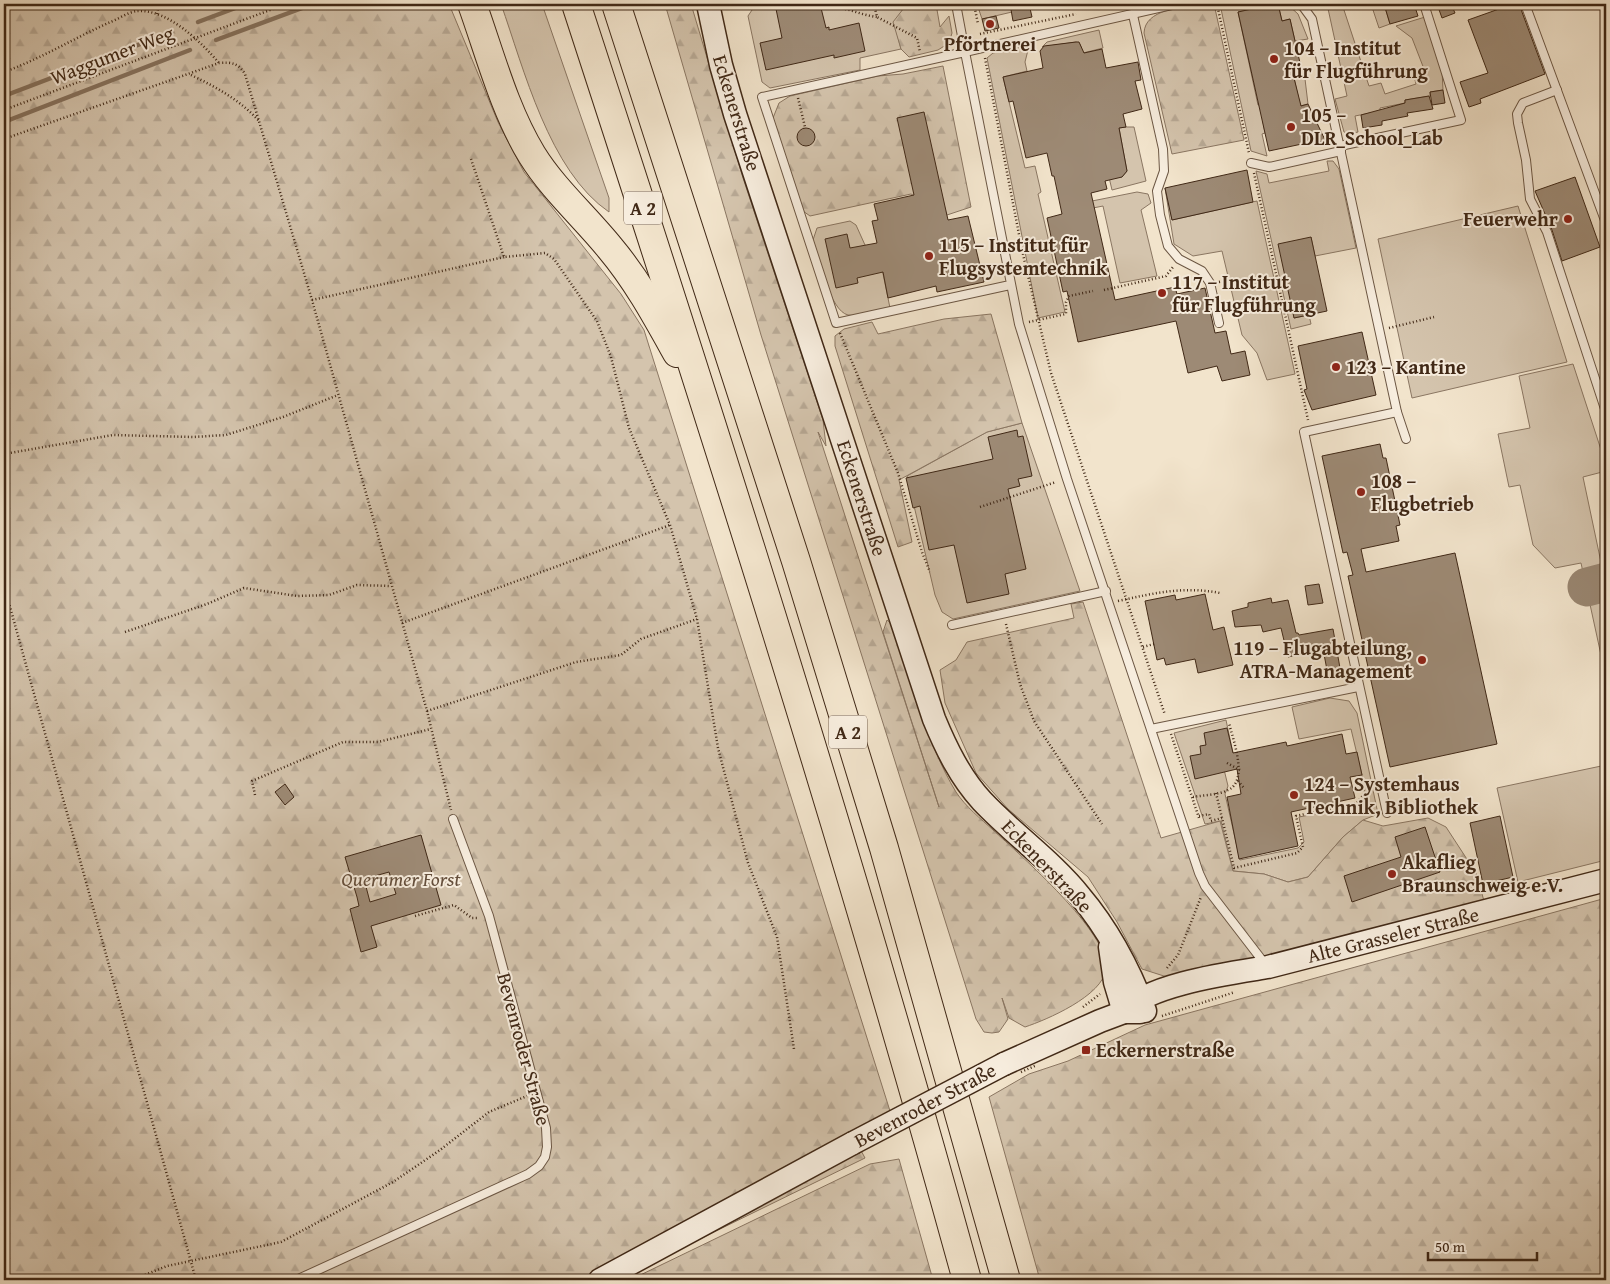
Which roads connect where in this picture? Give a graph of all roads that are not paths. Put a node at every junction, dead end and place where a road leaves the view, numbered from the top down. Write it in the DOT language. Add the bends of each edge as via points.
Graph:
graph roads {
  1 [pos="472,4"];
  2 [pos="576,4"];
  3 [pos="616,4"];
  4 [pos="708,4"];
  5 [pos="956,4"];
  6 [pos="1176,4"];
  7 [pos="1301,4"];
  8 [pos="1309,4"];
  9 [pos="1424,4"];
  10 [pos="1526,4"];
  11 [pos="1133,15"];
  12 [pos="1312,19"];
  13 [pos="965,52"];
  14 [pos="1557,90"];
  15 [pos="1340,149"];
  16 [pos="1251,163"];
  17 [pos="1606,222"];
  18 [pos="1010,285"];
  19 [pos="1219,323"];
  20 [pos="709,411"];
  21 [pos="1397,412"];
  22 [pos="1606,412"];
  23 [pos="1406,439"];
  24 [pos="1106,592"];
  25 [pos="952,625"];
  26 [pos="1358,687"];
  27 [pos="1151,729"];
  28 [pos="1387,813"];
  29 [pos="453,819"];
  30 [pos="1606,880"];
  31 [pos="1268,967"];
  32 [pos="1136,1007"];
  33 [pos="296,1280"];
  34 [pos="600,1280"];
  35 [pos="967,1280"];
  36 [pos="1006,1280"];
  1 -- 20 [label="highway" via="515,121 533,155 632,277"];
  2 -- 20 [label="highway, A 2"];
  3 -- 36 [label="highway, A 2" via="799,570 884,848"];
  4 -- 32 [label="main road, Eckenerstraße" via="735,114 946,748 981,800 1079,895 1098,919 1109,941 1115,982"];
  5 -- 13 [label="lane"];
  6 -- 11 [label="lane"];
  7 -- 12 [label="lane"];
  8 -- 12 [label="lane"];
  9 -- 15 [label="lane" via="1461,120"];
  10 -- 14 [label="lane"];
  11 -- 13 [label="lane"];
  11 -- 19 [label="lane" via="1163,148 1164,171 1157,191 1168,246 1179,259 1202,271 1210,283"];
  12 -- 15 [label="lane"];
  13 -- 18 [label="lane"];
  13 -- 18 [label="lane" via="762,97 836,323"];
  14 -- 17 [label="lane"];
  14 -- 22 [label="lane" via="1523,103 1517,114 1518,123 1530,199 1547,232"];
  15 -- 16 [label="lane" via="1269,167"];
  15 -- 21 [label="lane"];
  18 -- 24 [label="lane" via="1067,479"];
  20 -- 35 [label="highway, A 2" via="848,860"];
  21 -- 23 [label="lane"];
  21 -- 26 [label="lane" via="1304,432"];
  24 -- 25 [label="lane"];
  24 -- 27 [label="lane"];
  26 -- 27 [label="lane"];
  26 -- 28 [label="lane"];
  27 -- 31 [label="lane" via="1181,824 1205,886"];
  29 -- 33 [label="lane, Bevenroder Straße" via="489,916 537,1091 546,1128 545,1158 528,1174"];
  30 -- 31 [label="main road, Alte Grasseler Straße"];
  31 -- 32 [label="main road, Alte Grasseler Straße" via="1228,984"];
  32 -- 34 [label="main road, Bevenroder Straße, bridge" via="1004,1064"];
}
